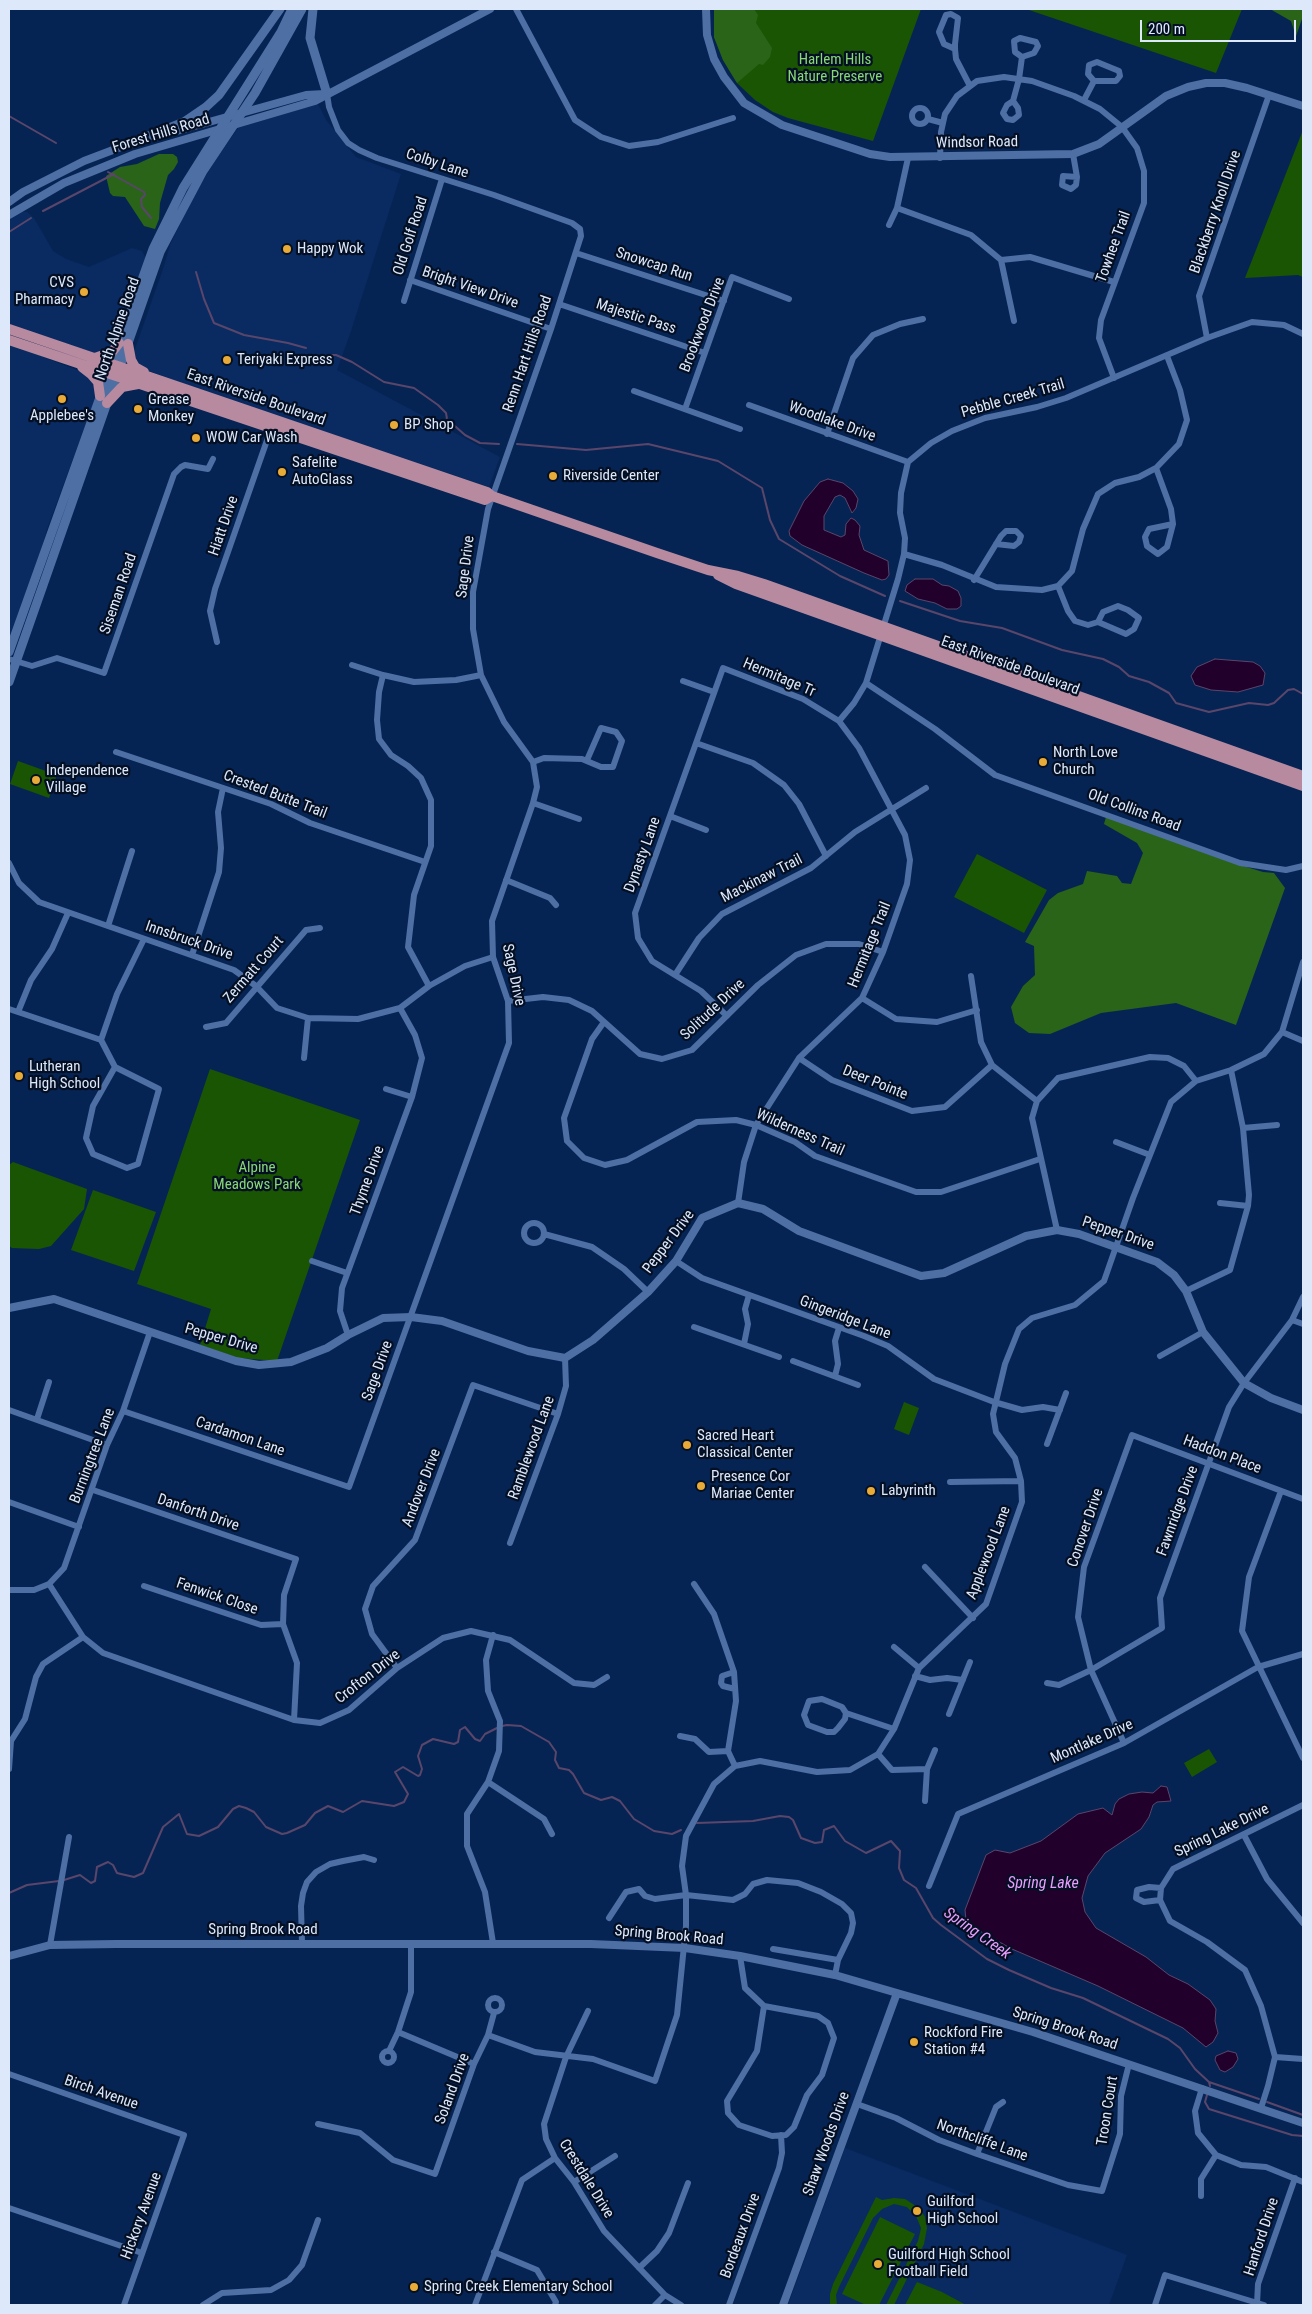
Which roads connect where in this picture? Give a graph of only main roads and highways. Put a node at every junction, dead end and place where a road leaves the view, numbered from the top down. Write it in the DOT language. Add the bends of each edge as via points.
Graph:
graph roads {
  1 [pos="280,9"];
  2 [pos="292,9"];
  3 [pos="302,9"];
  4 [pos="313,9"];
  5 [pos="251,91"];
  6 [pos="327,94"];
  7 [pos="129,144"];
  8 [pos="9,329"];
  9 [pos="9,340"];
  10 [pos="123,344"];
  11 [pos="95,358"];
  12 [pos="75,362"];
  13 [pos="114,370"];
  14 [pos="153,378"];
  15 [pos="139,384"];
  16 [pos="103,400"];
  17 [pos="273,425"];
  18 [pos="86,449"];
  19 [pos="9,652"];
  20 [pos="12,660"];
  21 [pos="9,682"];
  22 [pos="1229,754"];
  23 [pos="1303,776"];
  24 [pos="1303,786"];
  1 -- 7 [label="main road" via="219,95 206,107 184,122"];
  2 -- 5 [label="main road, North Alpine Road"];
  3 -- 5 [label="main road, North Alpine Road"];
  4 -- 6 [label="main road" via="310,38"];
  5 -- 10 [label="main road, North Alpine Road" via="183,188 153,250"];
  8 -- 11 [label="main road, East Riverside Boulevard"];
  9 -- 12 [label="main road, East Riverside Boulevard"];
  10 -- 11 [label="main road"];
  10 -- 13 [label="main road, North Alpine Road"];
  10 -- 14 [label="main road" via="135,367"];
  11 -- 13 [label="main road, East Riverside Boulevard"];
  12 -- 13 [label="main road, East Riverside Boulevard"];
  12 -- 16 [label="main road" via="98,382"];
  13 -- 14 [label="main road, East Riverside Boulevard"];
  13 -- 15 [label="main road, East Riverside Boulevard"];
  13 -- 16 [label="main road, North Alpine Road"];
  14 -- 17 [label="main road, East Riverside Boulevard"];
  15 -- 16 [label="main road" via="122,387"];
  15 -- 17 [label="main road, East Riverside Boulevard"];
  16 -- 18 [label="main road, North Alpine Road"];
  17 -- 22 [label="main road, East Riverside Boulevard" via="487,492 708,570 736,584 881,631"];
  18 -- 19 [label="main road, North Alpine Road"];
  18 -- 20 [label="main road, North Alpine Road"];
  20 -- 21 [label="main road, North Alpine Road"];
  22 -- 23 [label="main road, East Riverside Boulevard"];
  22 -- 24 [label="main road, East Riverside Boulevard"];
}
